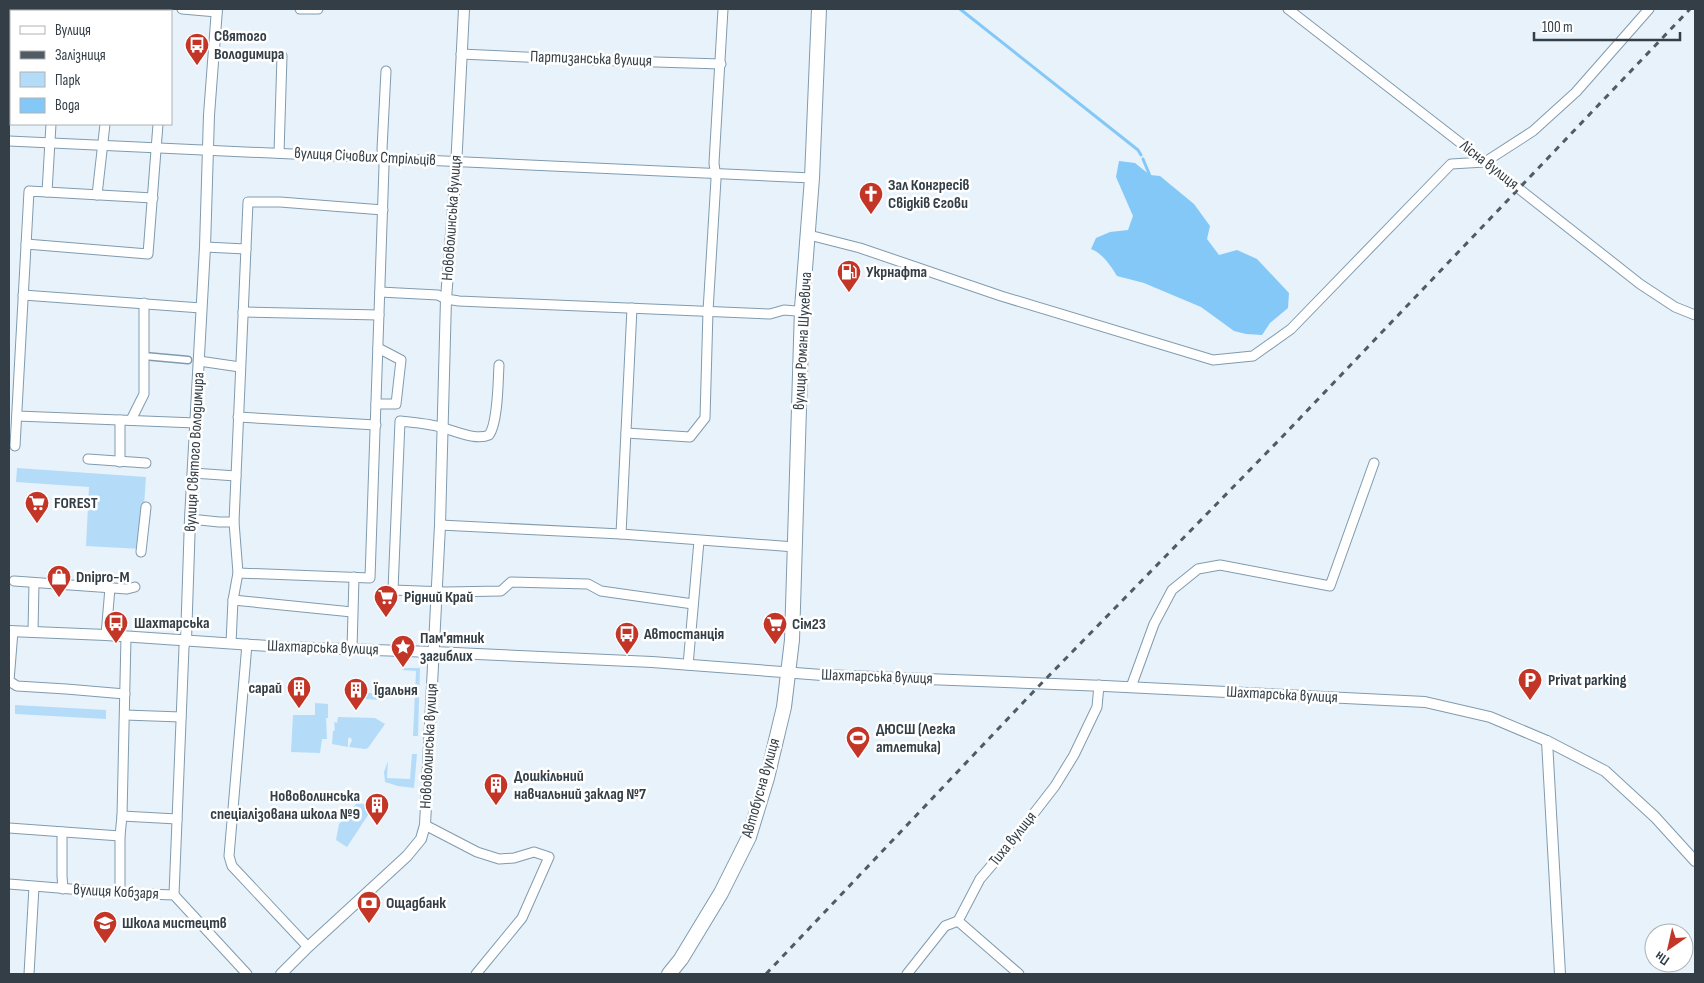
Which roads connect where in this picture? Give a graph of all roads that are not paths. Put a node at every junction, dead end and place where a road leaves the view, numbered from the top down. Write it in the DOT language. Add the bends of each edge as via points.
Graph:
graph roads {
  1 [pos="182,9"];
  2 [pos="300,9"];
  3 [pos="318,9"];
  4 [pos="464,9"];
  5 [pos="723,9"];
  6 [pos="819,9"];
  7 [pos="1288,9"];
  8 [pos="1649,9"];
  9 [pos="217,10"];
  10 [pos="461,54"];
  11 [pos="282,56"];
  12 [pos="721,64"];
  13 [pos="386,71"];
  14 [pos="51,125"];
  15 [pos="105,125"];
  16 [pos="158,125"];
  17 [pos="9,141"];
  18 [pos="49,143"];
  19 [pos="103,146"];
  20 [pos="157,147"];
  21 [pos="208,150"];
  22 [pos="279,153"];
  23 [pos="382,158"];
  24 [pos="456,162"];
  25 [pos="1485,162"];
  26 [pos="715,173"];
  27 [pos="812,178"];
  28 [pos="47,192"];
  29 [pos="97,195"];
  30 [pos="153,198"];
  31 [pos="383,210"];
  32 [pos="809,234"];
  33 [pos="26,244"];
  34 [pos="204,247"];
  35 [pos="246,248"];
  36 [pos="380,292"];
  37 [pos="23,295"];
  38 [pos="446,299"];
  39 [pos="144,303"];
  40 [pos="201,308"];
  41 [pos="632,308"];
  42 [pos="802,308"];
  43 [pos="708,311"];
  44 [pos="243,312"];
  45 [pos="379,314"];
  46 [pos="1695,315"];
  47 [pos="378,348"];
  48 [pos="144,356"];
  49 [pos="188,360"];
  50 [pos="199,361"];
  51 [pos="499,365"];
  52 [pos="240,367"];
  53 [pos="376,404"];
  54 [pos="16,416"];
  55 [pos="238,417"];
  56 [pos="120,420"];
  57 [pos="131,420"];
  58 [pos="196,423"];
  59 [pos="376,424"];
  60 [pos="442,427"];
  61 [pos="626,433"];
  62 [pos="15,446"];
  63 [pos="88,459"];
  64 [pos="120,462"];
  65 [pos="146,463"];
  66 [pos="1374,463"];
  67 [pos="193,473"];
  68 [pos="236,476"];
  69 [pos="146,507"];
  70 [pos="190,519"];
  71 [pos="234,522"];
  72 [pos="440,525"];
  73 [pos="621,534"];
  74 [pos="699,541"];
  75 [pos="795,547"];
  76 [pos="141,552"];
  77 [pos="238,573"];
  78 [pos="354,577"];
  79 [pos="14,582"];
  80 [pos="34,583"];
  81 [pos="135,587"];
  82 [pos="110,588"];
  83 [pos="436,591"];
  84 [pos="233,600"];
  85 [pos="693,604"];
  86 [pos="352,612"];
  87 [pos="11,631"];
  88 [pos="33,632"];
  89 [pos="106,635"];
  90 [pos="126,637"];
  91 [pos="186,640"];
  92 [pos="231,643"];
  93 [pos="247,644"];
  94 [pos="352,649"];
  95 [pos="434,652"];
  96 [pos="688,665"];
  97 [pos="789,673"];
  98 [pos="1099,685"];
  99 [pos="1131,687"];
  100 [pos="125,694"];
  101 [pos="125,715"];
  102 [pos="181,717"];
  103 [pos="1547,741"];
  104 [pos="122,816"];
  105 [pos="177,819"];
  106 [pos="425,824"];
  107 [pos="9,828"];
  108 [pos="62,832"];
  109 [pos="120,836"];
  110 [pos="1695,861"];
  111 [pos="9,884"];
  112 [pos="34,887"];
  113 [pos="63,889"];
  114 [pos="120,893"];
  115 [pos="174,894"];
  116 [pos="958,921"];
  117 [pos="308,947"];
  118 [pos="29,974"];
  119 [pos="248,974"];
  120 [pos="281,974"];
  121 [pos="476,974"];
  122 [pos="669,974"];
  123 [pos="907,974"];
  124 [pos="1019,974"];
  125 [pos="1560,974"];
  1 -- 9 [label="street"];
  2 -- 3 [label="street"];
  4 -- 10 [label="street, Нововолинська вулиця"];
  5 -- 12 [label="street"];
  6 -- 27 [label="main road, вулиця Романа Шухевича"];
  7 -- 25 [label="street, Лісна вулиця"];
  8 -- 25 [label="street" via="1576,92 1533,131"];
  9 -- 21 [label="street, вулиця Святого Володимира"];
  10 -- 12 [label="street, Партизанська вулиця"];
  10 -- 24 [label="street, Нововолинська вулиця"];
  11 -- 22 [label="street"];
  12 -- 26 [label="street"];
  13 -- 23 [label="street"];
  14 -- 18 [label="street"];
  15 -- 19 [label="street"];
  16 -- 20 [label="street"];
  17 -- 18 [label="street, вулиця Січових Стрільців"];
  18 -- 19 [label="street, вулиця Січових Стрільців"];
  18 -- 28 [label="street"];
  19 -- 20 [label="street, вулиця Січових Стрільців"];
  19 -- 29 [label="street"];
  20 -- 21 [label="street, вулиця Січових Стрільців"];
  20 -- 30 [label="street"];
  21 -- 22 [label="street, вулиця Січових Стрільців"];
  21 -- 34 [label="street, вулиця Святого Володимира"];
  22 -- 23 [label="street, вулиця Січових Стрільців"];
  23 -- 24 [label="street, вулиця Січових Стрільців"];
  23 -- 31 [label="street"];
  24 -- 26 [label="street, вулиця Січових Стрільців"];
  24 -- 38 [label="street, Нововолинська вулиця"];
  25 -- 32 [label="street" via="1451,164 1291,329 1253,356 1213,360"];
  25 -- 46 [label="street, Лісна вулиця" via="1640,284 1675,307"];
  26 -- 27 [label="street, вулиця Січових Стрільців"];
  26 -- 43 [label="street"];
  27 -- 32 [label="main road, вулиця Романа Шухевича"];
  28 -- 29 [label="street"];
  28 -- 33 [label="street" via="29,191"];
  29 -- 30 [label="street"];
  30 -- 33 [label="street" via="148,254"];
  31 -- 35 [label="street" via="248,202"];
  31 -- 36 [label="street"];
  32 -- 42 [label="main road, вулиця Романа Шухевича"];
  33 -- 37 [label="street"];
  34 -- 35 [label="street"];
  34 -- 40 [label="street, вулиця Святого Володимира"];
  35 -- 44 [label="street"];
  36 -- 38 [label="street" via="438,295"];
  36 -- 45 [label="street"];
  37 -- 39 [label="street"];
  37 -- 54 [label="street"];
  38 -- 41 [label="street"];
  38 -- 60 [label="street, Нововолинська вулиця"];
  39 -- 40 [label="street"];
  39 -- 48 [label="street"];
  40 -- 50 [label="street, вулиця Святого Володимира"];
  41 -- 43 [label="street"];
  41 -- 61 [label="street"];
  42 -- 43 [label="street" via="770,314"];
  42 -- 75 [label="main road, вулиця Романа Шухевича"];
  43 -- 61 [label="street" via="705,418 690,437"];
  44 -- 45 [label="street"];
  44 -- 52 [label="street"];
  45 -- 47 [label="street"];
  47 -- 53 [label="street"];
  47 -- 53 [label="street" via="401,360 396,404"];
  48 -- 49 [label="street"];
  48 -- 57 [label="street" via="144,394"];
  50 -- 52 [label="street"];
  50 -- 58 [label="street, вулиця Святого Володимира"];
  51 -- 60 [label="street" via="492,432 480,437"];
  52 -- 55 [label="street"];
  53 -- 59 [label="street"];
  54 -- 56 [label="street"];
  54 -- 62 [label="street"];
  55 -- 59 [label="street"];
  55 -- 68 [label="street"];
  56 -- 57 [label="street"];
  56 -- 64 [label="street"];
  57 -- 58 [label="street"];
  58 -- 67 [label="street, вулиця Святого Володимира"];
  59 -- 78 [label="street" via="370,578"];
  60 -- 72 [label="street, Нововолинська вулиця"];
  60 -- 83 [label="street" via="400,421 393,590"];
  61 -- 73 [label="street"];
  63 -- 64 [label="street"];
  64 -- 65 [label="street"];
  66 -- 99 [label="street" via="1330,586 1220,565 1198,569 1172,590 1154,624"];
  67 -- 68 [label="street"];
  67 -- 70 [label="street, вулиця Святого Володимира"];
  68 -- 71 [label="street"];
  69 -- 76 [label="street"];
  70 -- 71 [label="street"];
  70 -- 91 [label="street, вулиця Святого Володимира"];
  71 -- 77 [label="street"];
  72 -- 73 [label="street"];
  72 -- 83 [label="street, Нововолинська вулиця"];
  73 -- 74 [label="street"];
  74 -- 75 [label="street"];
  74 -- 85 [label="street"];
  75 -- 97 [label="main road, вулиця Романа Шухевича"];
  77 -- 78 [label="street"];
  77 -- 84 [label="street"];
  78 -- 86 [label="street"];
  79 -- 80 [label="street"];
  80 -- 82 [label="street"];
  80 -- 88 [label="street"];
  81 -- 82 [label="street"];
  82 -- 89 [label="street"];
  83 -- 85 [label="street" via="501,591 512,582 588,584 601,591"];
  83 -- 95 [label="street, Нововолинська вулиця"];
  84 -- 86 [label="street"];
  84 -- 92 [label="street"];
  85 -- 96 [label="street"];
  86 -- 94 [label="street"];
  87 -- 88 [label="street, Шахтарська вулиця"];
  87 -- 100 [label="street" via="9,681 12,685"];
  88 -- 89 [label="street, Шахтарська вулиця"];
  89 -- 90 [label="street, Шахтарська вулиця"];
  90 -- 91 [label="street, Шахтарська вулиця"];
  90 -- 100 [label="street"];
  91 -- 92 [label="street, Шахтарська вулиця"];
  91 -- 102 [label="street, вулиця Святого Володимира"];
  92 -- 93 [label="street, Шахтарська вулиця"];
  93 -- 94 [label="street, Шахтарська вулиця"];
  93 -- 117 [label="street" via="229,856 232,866"];
  94 -- 95 [label="street, Шахтарська вулиця"];
  95 -- 96 [label="street, Шахтарська вулиця"];
  95 -- 106 [label="street, Нововолинська вулиця"];
  96 -- 97 [label="street, Шахтарська вулиця"];
  97 -- 98 [label="street, Шахтарська вулиця"];
  97 -- 122 [label="main road, Автобусна вулиця" via="768,778 749,837 720,893"];
  98 -- 99 [label="street, Шахтарська вулиця"];
  98 -- 116 [label="street, Тиха вулиця" via="1097,707 1074,755 1055,786 980,879"];
  99 -- 103 [label="street, Шахтарська вулиця" via="1425,702 1490,717"];
  100 -- 101 [label="street"];
  101 -- 102 [label="street"];
  101 -- 104 [label="street"];
  102 -- 105 [label="street, вулиця Святого Володимира"];
  103 -- 110 [label="street, Шахтарська вулиця" via="1605,771 1655,817"];
  103 -- 125 [label="street"];
  104 -- 105 [label="street"];
  104 -- 109 [label="street"];
  105 -- 115 [label="street, вулиця Святого Володимира"];
  106 -- 117 [label="street, Нововолинська вулиця" via="420,839 407,856"];
  106 -- 121 [label="street" via="477,852 499,859 534,852 548,857 522,918"];
  107 -- 108 [label="street"];
  108 -- 109 [label="street"];
  108 -- 113 [label="street"];
  109 -- 114 [label="street"];
  111 -- 112 [label="street, вулиця Кобзаря"];
  112 -- 113 [label="street, вулиця Кобзаря"];
  112 -- 118 [label="street"];
  113 -- 114 [label="street, вулиця Кобзаря"];
  114 -- 115 [label="street, вулиця Кобзаря"];
  115 -- 119 [label="street, вулиця Кобзаря"];
  116 -- 123 [label="street" via="945,926"];
  116 -- 124 [label="street"];
  117 -- 120 [label="street, Нововолинська вулиця"];
}
